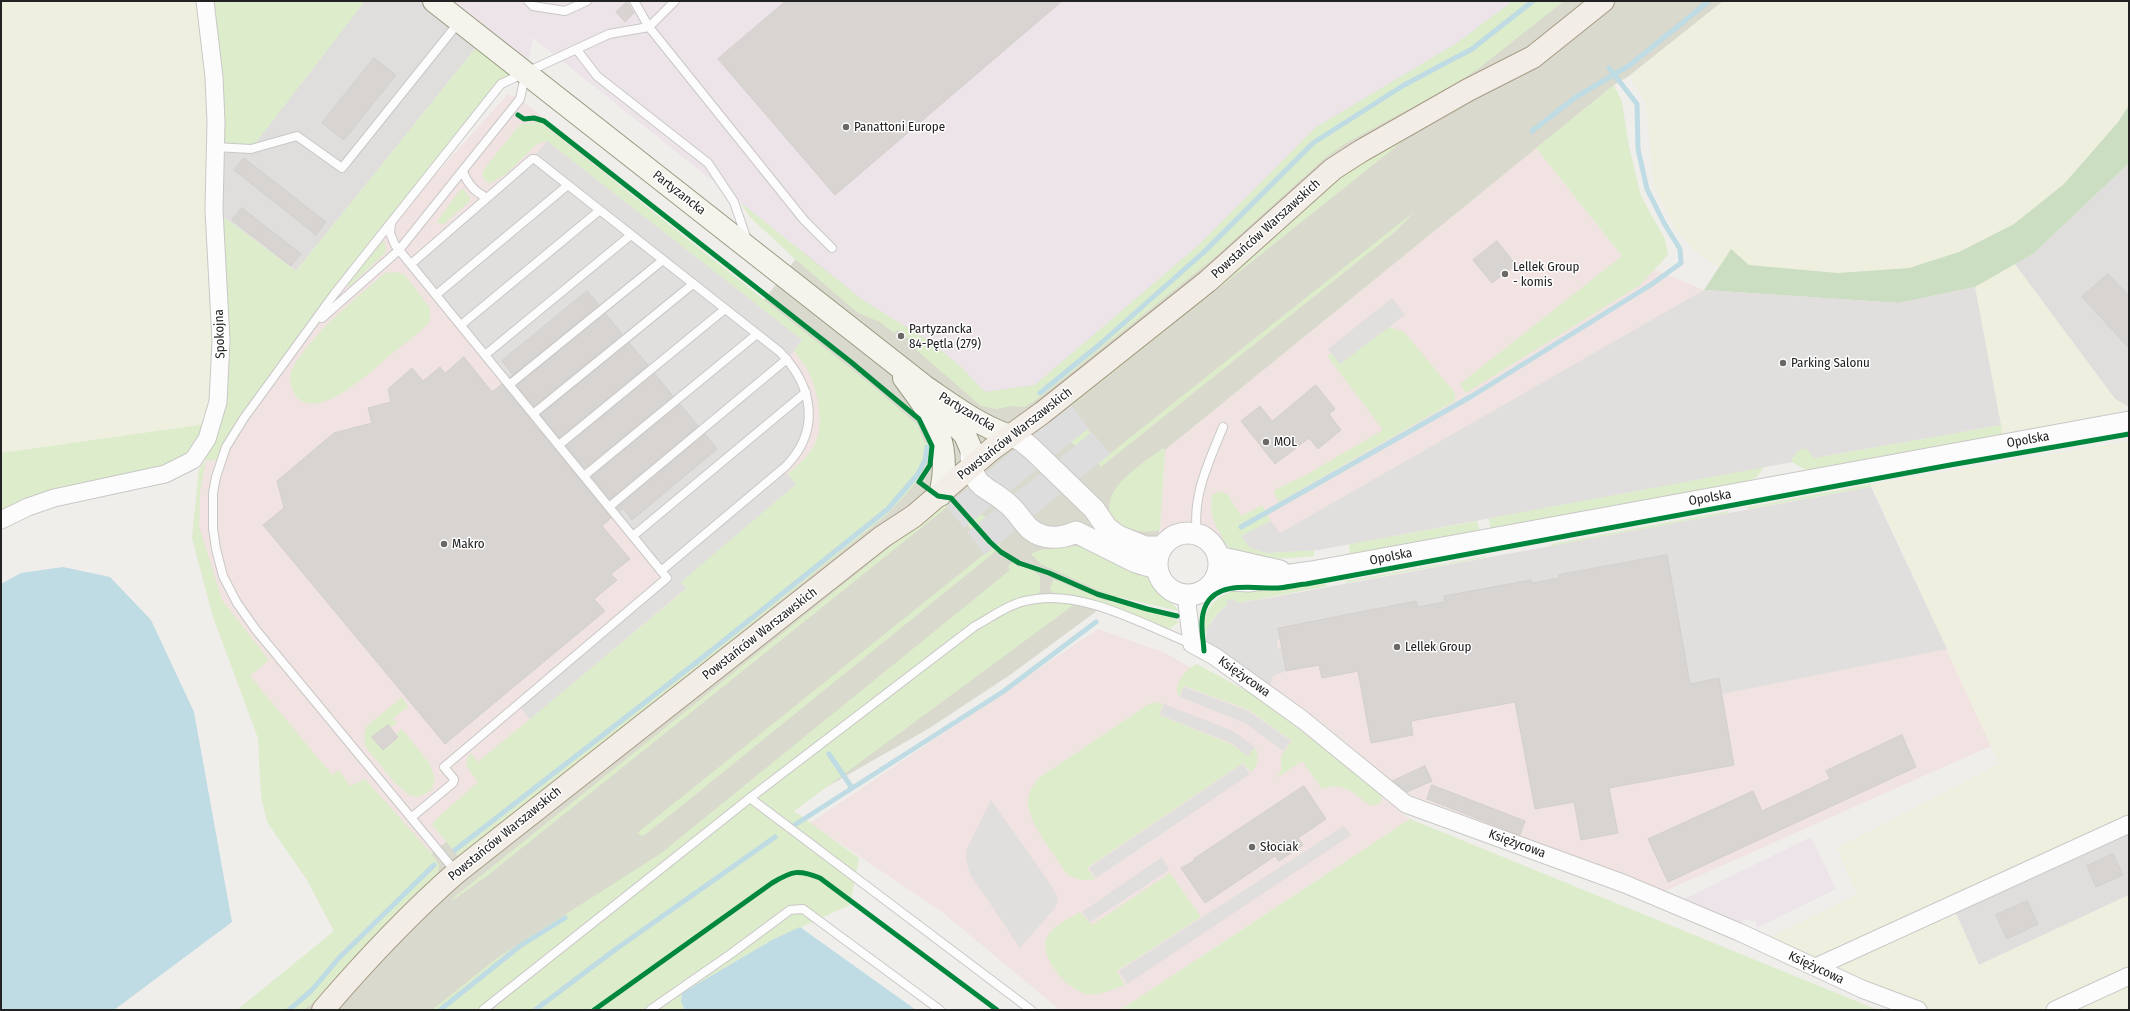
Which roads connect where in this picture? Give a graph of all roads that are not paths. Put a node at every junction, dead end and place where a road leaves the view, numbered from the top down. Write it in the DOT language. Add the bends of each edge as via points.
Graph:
graph roads {
  1 [pos="205,1"];
  2 [pos="434,1"];
  3 [pos="528,1"];
  4 [pos="587,1"];
  5 [pos="634,1"];
  6 [pos="675,1"];
  7 [pos="1603,1"];
  8 [pos="459,21"];
  9 [pos="649,27"];
  10 [pos="577,50"];
  11 [pos="526,72"];
  12 [pos="215,148"];
  13 [pos="463,171"];
  14 [pos="568,185"];
  15 [pos="487,198"];
  16 [pos="600,210"];
  17 [pos="391,224"];
  18 [pos="631,235"];
  19 [pos="832,248"];
  20 [pos="399,250"];
  21 [pos="751,250"];
  22 [pos="663,260"];
  23 [pos="411,264"];
  24 [pos="693,284"];
  25 [pos="436,294"];
  26 [pos="725,309"];
  27 [pos="461,325"];
  28 [pos="757,334"];
  29 [pos="305,336"];
  30 [pos="485,355"];
  31 [pos="787,359"];
  32 [pos="890,359"];
  33 [pos="510,385"];
  34 [pos="924,386"];
  35 [pos="806,392"];
  36 [pos="533,414"];
  37 [pos="2129,422"];
  38 [pos="1223,427"];
  39 [pos="1010,436"];
  40 [pos="559,445"];
  41 [pos="971,457"];
  42 [pos="584,476"];
  43 [pos="940,495"];
  44 [pos="609,507"];
  45 [pos="1,520"];
  46 [pos="1197,534"];
  47 [pos="633,536"];
  48 [pos="1161,547"];
  49 [pos="1218,557"];
  50 [pos="1156,568"];
  51 [pos="661,571"];
  52 [pos="1290,574"];
  53 [pos="1215,579"];
  54 [pos="1186,595"];
  55 [pos="1192,644"];
  56 [pos="750,798"];
  57 [pos="412,817"];
  58 [pos="2129,824"];
  59 [pos="457,872"];
  60 [pos="1816,967"];
  61 [pos="2129,976"];
  62 [pos="324,1010"];
  63 [pos="483,1010"];
  64 [pos="650,1010"];
  65 [pos="940,1010"];
  66 [pos="1031,1010"];
  67 [pos="1918,1010"];
  68 [pos="2055,1010"];
  1 -- 12 [label="street, Spokojna" via="213,54"];
  2 -- 8 [label="main road, Partyzancka"];
  3 -- 4 [label="lane" via="533,6 565,12"];
  5 -- 9 [label="lane"];
  6 -- 9 [label="lane"];
  7 -- 39 [label="main road, Powstańców Warszawskich" via="1533,57 1468,90 1333,169 1208,281"];
  8 -- 11 [label="main road, Partyzancka"];
  8 -- 12 [label="lane" via="342,168 297,136 251,148"];
  9 -- 10 [label="lane" via="609,34"];
  9 -- 19 [label="lane" via="804,220"];
  10 -- 11 [label="lane"];
  10 -- 21 [label="lane" via="597,76 708,163 734,202"];
  11 -- 13 [label="lane" via="520,99"];
  11 -- 17 [label="lane" via="502,84"];
  11 -- 21 [label="main road, Partyzancka"];
  12 -- 45 [label="street, Spokojna" via="214,210 221,371 213,423 202,450 193,460 165,474 54,498"];
  13 -- 15 [label="lane" via="469,184"];
  13 -- 20 [label="lane"];
  14 -- 15 [label="lane" via="532,159"];
  14 -- 16 [label="lane"];
  14 -- 25 [label="lane"];
  15 -- 23 [label="lane"];
  16 -- 18 [label="lane"];
  16 -- 27 [label="lane"];
  17 -- 20 [label="lane" via="392,240"];
  17 -- 29 [label="lane" via="335,293"];
  18 -- 22 [label="lane"];
  18 -- 30 [label="lane"];
  20 -- 23 [label="lane"];
  20 -- 29 [label="lane"];
  21 -- 32 [label="main road, Partyzancka"];
  22 -- 24 [label="lane"];
  22 -- 33 [label="lane"];
  23 -- 25 [label="lane"];
  24 -- 26 [label="lane"];
  24 -- 36 [label="lane"];
  25 -- 27 [label="lane"];
  26 -- 28 [label="lane"];
  26 -- 40 [label="lane"];
  27 -- 30 [label="lane"];
  28 -- 31 [label="lane"];
  28 -- 42 [label="lane"];
  29 -- 57 [label="lane" via="226,446 213,493 216,549 230,590 256,630"];
  30 -- 33 [label="lane"];
  31 -- 35 [label="lane" via="798,374"];
  31 -- 44 [label="lane"];
  32 -- 34 [label="main road, Partyzancka"];
  32 -- 43 [label="main road" via="927,412 943,442 943,483"];
  33 -- 36 [label="lane"];
  34 -- 39 [label="main road, Partyzancka" via="968,416"];
  34 -- 41 [label="main road, Partyzancka" via="965,435"];
  35 -- 47 [label="lane"];
  35 -- 51 [label="lane" via="807,434 795,456"];
  36 -- 40 [label="lane"];
  37 -- 52 [label="street, Opolska"];
  38 -- 46 [label="lane" via="1201,482 1196,508"];
  39 -- 41 [label="main road, Powstańców Warszawskich"];
  39 -- 48 [label="street" via="1021,440 1032,449 1094,509 1107,528 1118,536 1145,547"];
  40 -- 42 [label="lane"];
  41 -- 43 [label="main road, Powstańców Warszawskich"];
  41 -- 50 [label="street" via="979,484 1008,504 1036,534 1049,538 1076,532 1136,562"];
  42 -- 44 [label="lane"];
  43 -- 59 [label="main road, Powstańców Warszawskich" via="882,537"];
  44 -- 47 [label="lane"];
  46 -- 48 [label="street" via="1173,536"];
  46 -- 49 [label="street" via="1210,543"];
  47 -- 51 [label="lane"];
  48 -- 50 [label="street"];
  49 -- 52 [label="street, Opolska"];
  49 -- 53 [label="street" via="1218,572"];
  50 -- 54 [label="street" via="1170,590"];
  51 -- 57 [label="lane" via="667,578 444,767 454,780 453,783"];
  52 -- 53 [label="street, Opolska" via="1248,581"];
  53 -- 54 [label="street" via="1203,591"];
  54 -- 55 [label="street"];
  55 -- 56 [label="lane" via="1110,610 1079,601 1047,598 1028,600 1001,611 975,626"];
  55 -- 60 [label="street, Księżycowa" via="1214,656 1303,720 1406,804 1625,884"];
  56 -- 63 [label="lane"];
  56 -- 66 [label="lane"];
  57 -- 59 [label="lane"];
  58 -- 60 [label="street"];
  59 -- 62 [label="main road, Powstańców Warszawskich" via="369,957"];
  60 -- 67 [label="street, Księżycowa" via="1862,989"];
  61 -- 68 [label="street"];
  64 -- 65 [label="lane" via="732,954 790,910 803,909"];
}
